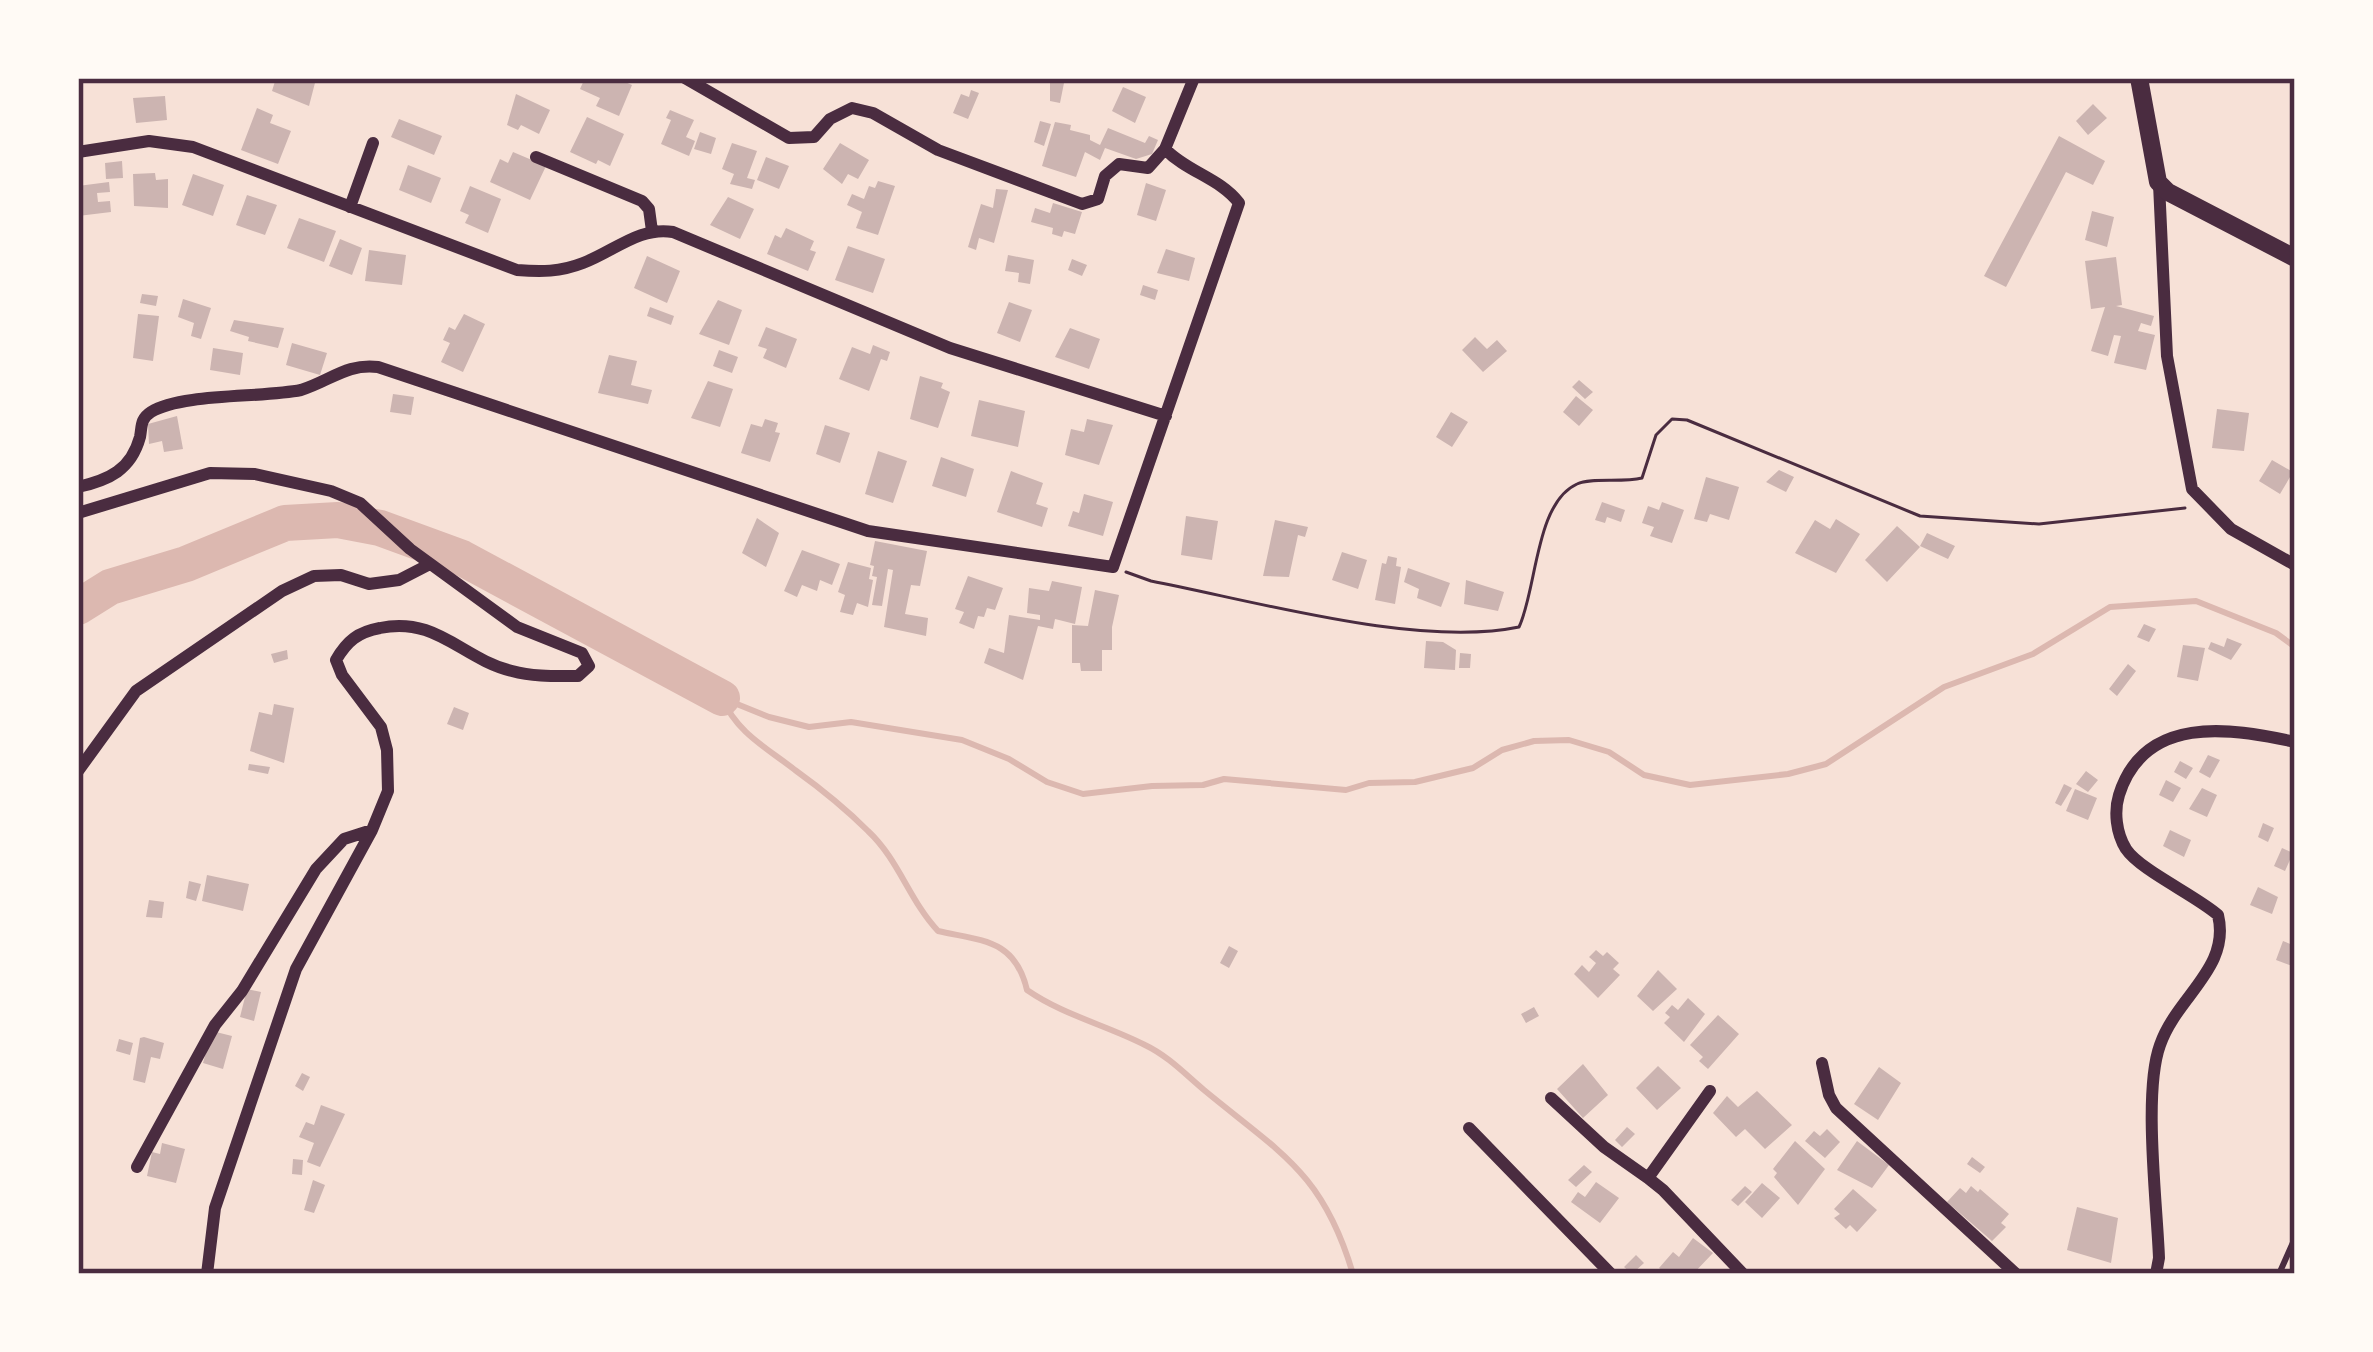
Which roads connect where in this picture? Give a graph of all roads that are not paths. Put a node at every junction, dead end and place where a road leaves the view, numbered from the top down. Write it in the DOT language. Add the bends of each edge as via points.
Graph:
graph roads {
  1 [pos="686,78"];
  2 [pos="1194,78"];
  3 [pos="2139,78"];
  4 [pos="373,143"];
  5 [pos="1165,149"];
  6 [pos="78,152"];
  7 [pos="536,157"];
  8 [pos="2158,182"];
  9 [pos="350,207"];
  10 [pos="652,231"];
  11 [pos="2295,258"];
  12 [pos="1166,416"];
  13 [pos="78,487"];
  14 [pos="78,512"];
  15 [pos="430,564"];
  16 [pos="2295,566"];
  17 [pos="2295,742"];
  18 [pos="78,771"];
  19 [pos="372,830"];
  20 [pos="1822,1063"];
  21 [pos="1710,1091"];
  22 [pos="1551,1098"];
  23 [pos="1469,1128"];
  24 [pos="137,1167"];
  25 [pos="1648,1178"];
  26 [pos="2295,1238"];
  27 [pos="207,1274"];
  28 [pos="1611,1274"];
  29 [pos="1743,1274"];
  30 [pos="2016,1274"];
  31 [pos="2156,1274"];
  32 [pos="2279,1274"];
  1 -- 5 [label="street" via="789,138 814,136 852,109 873,113 938,150 1082,204 1098,199 1119,164 1148,168"];
  2 -- 5 [label="street"];
  3 -- 8 [label="main road"];
  4 -- 9 [label="street"];
  5 -- 12 [label="street" via="1239,203"];
  6 -- 9 [label="street" via="149,141 193,147"];
  7 -- 10 [label="street" via="647,204"];
  8 -- 11 [label="main road"];
  8 -- 16 [label="street" via="2167,356 2192,489 2231,529"];
  9 -- 10 [label="street" via="517,270 550,273"];
  10 -- 12 [label="street" via="673,232 950,348"];
  12 -- 13 [label="street" via="1113,567 868,531 362,365 301,390 152,411 127,466"];
  14 -- 15 [label="street" via="210,473 255,474 360,503"];
  15 -- 18 [label="street" via="399,580 314,577 282,591 136,692"];
  15 -- 19 [label="street" via="517,627 582,653 590,666 578,676 508,671 423,626 391,626 347,641 335,660 381,727 387,750 388,791"];
  17 -- 31 [label="street" via="2202,730 2161,740 2126,771 2114,811 2126,850 2218,915 2223,936 2161,1041 2152,1073"];
  19 -- 24 [label="street" via="344,838 316,868 215,1025"];
  19 -- 27 [label="street" via="296,969 215,1208"];
  20 -- 30 [label="street" via="1837,1108"];
  21 -- 25 [label="street"];
  22 -- 25 [label="street"];
  23 -- 28 [label="street"];
  25 -- 29 [label="street"];
  26 -- 32 [label="lane"];
}
